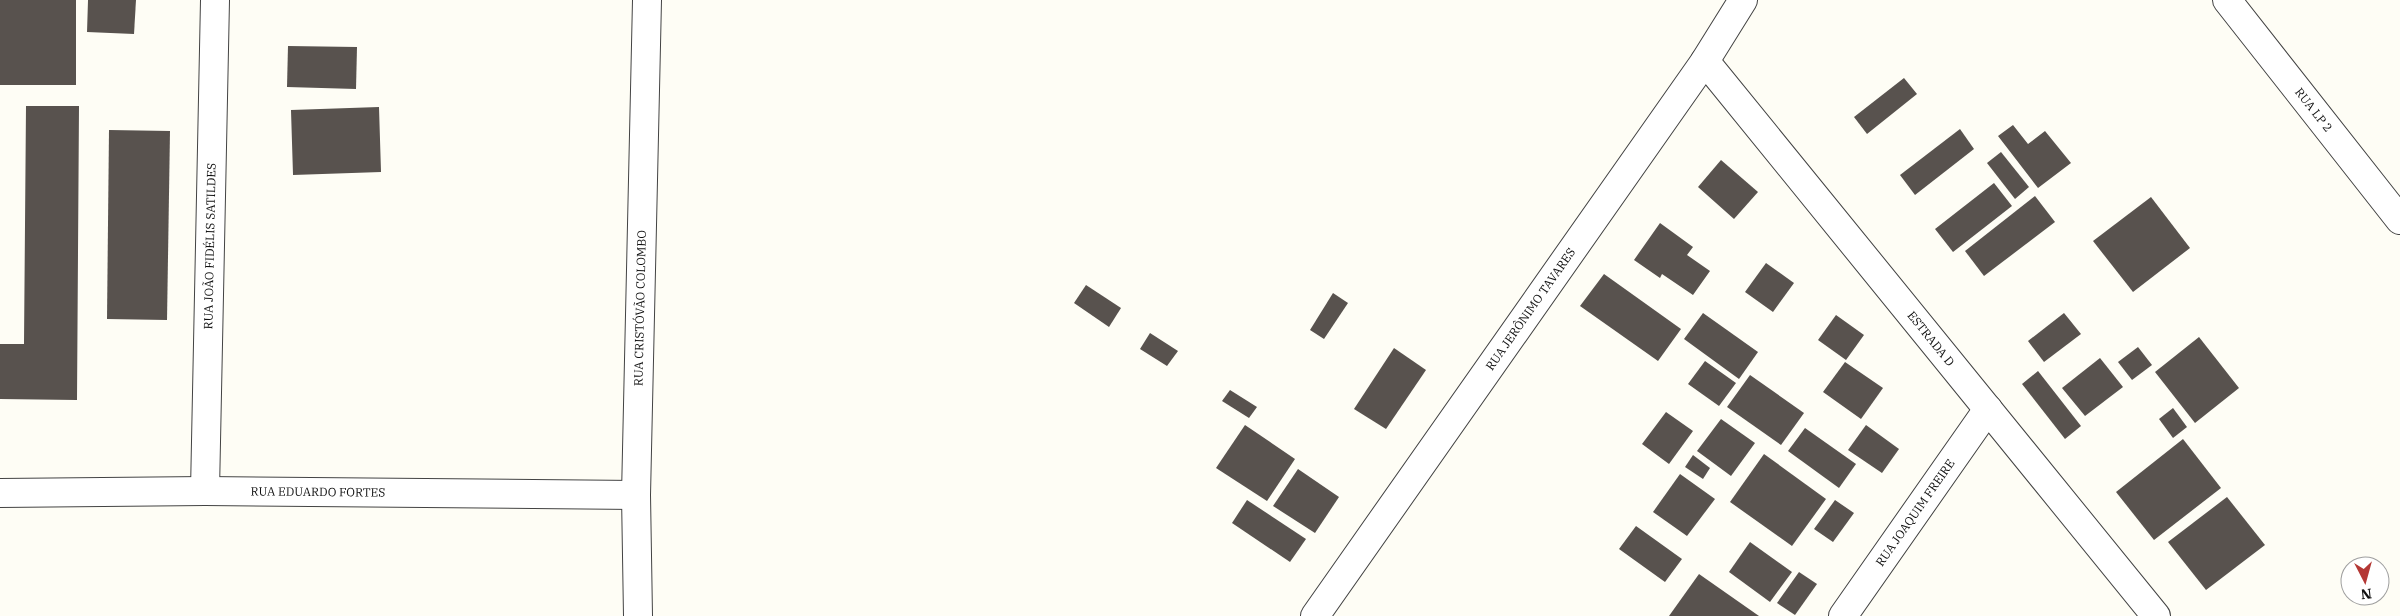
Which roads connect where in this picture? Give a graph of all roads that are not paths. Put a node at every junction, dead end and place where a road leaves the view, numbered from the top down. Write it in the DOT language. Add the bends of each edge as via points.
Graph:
graph roads {
  1 [pos="215,0"];
  2 [pos="647,0"];
  3 [pos="1742,0"];
  4 [pos="2227,0"];
  5 [pos="1705,61"];
  6 [pos="2400,220"];
  7 [pos="1988,409"];
  8 [pos="206,491"];
  9 [pos="0,493"];
  10 [pos="636,495"];
  11 [pos="638,616"];
  12 [pos="1315,616"];
  13 [pos="1843,616"];
  14 [pos="2156,616"];
  1 -- 8 [label="street, RUA JOÃO FIDÉLIS SATILDES"];
  2 -- 10 [label="street, RUA CRISTÓVÃO COLOMBO"];
  3 -- 5 [label="street, RUA JERÔNIMO TAVARES"];
  4 -- 6 [label="street, RUA LP 2"];
  5 -- 7 [label="street, ESTRADA D"];
  5 -- 12 [label="street, RUA JERÔNIMO TAVARES"];
  7 -- 13 [label="street, RUA JOAQUIM FREIRE"];
  7 -- 14 [label="street, ESTRADA D"];
  8 -- 9 [label="street, RUA EDUARDO FORTES"];
  8 -- 10 [label="street, RUA EDUARDO FORTES"];
  10 -- 11 [label="street, RUA CRISTÓVÃO COLOMBO"];
}
